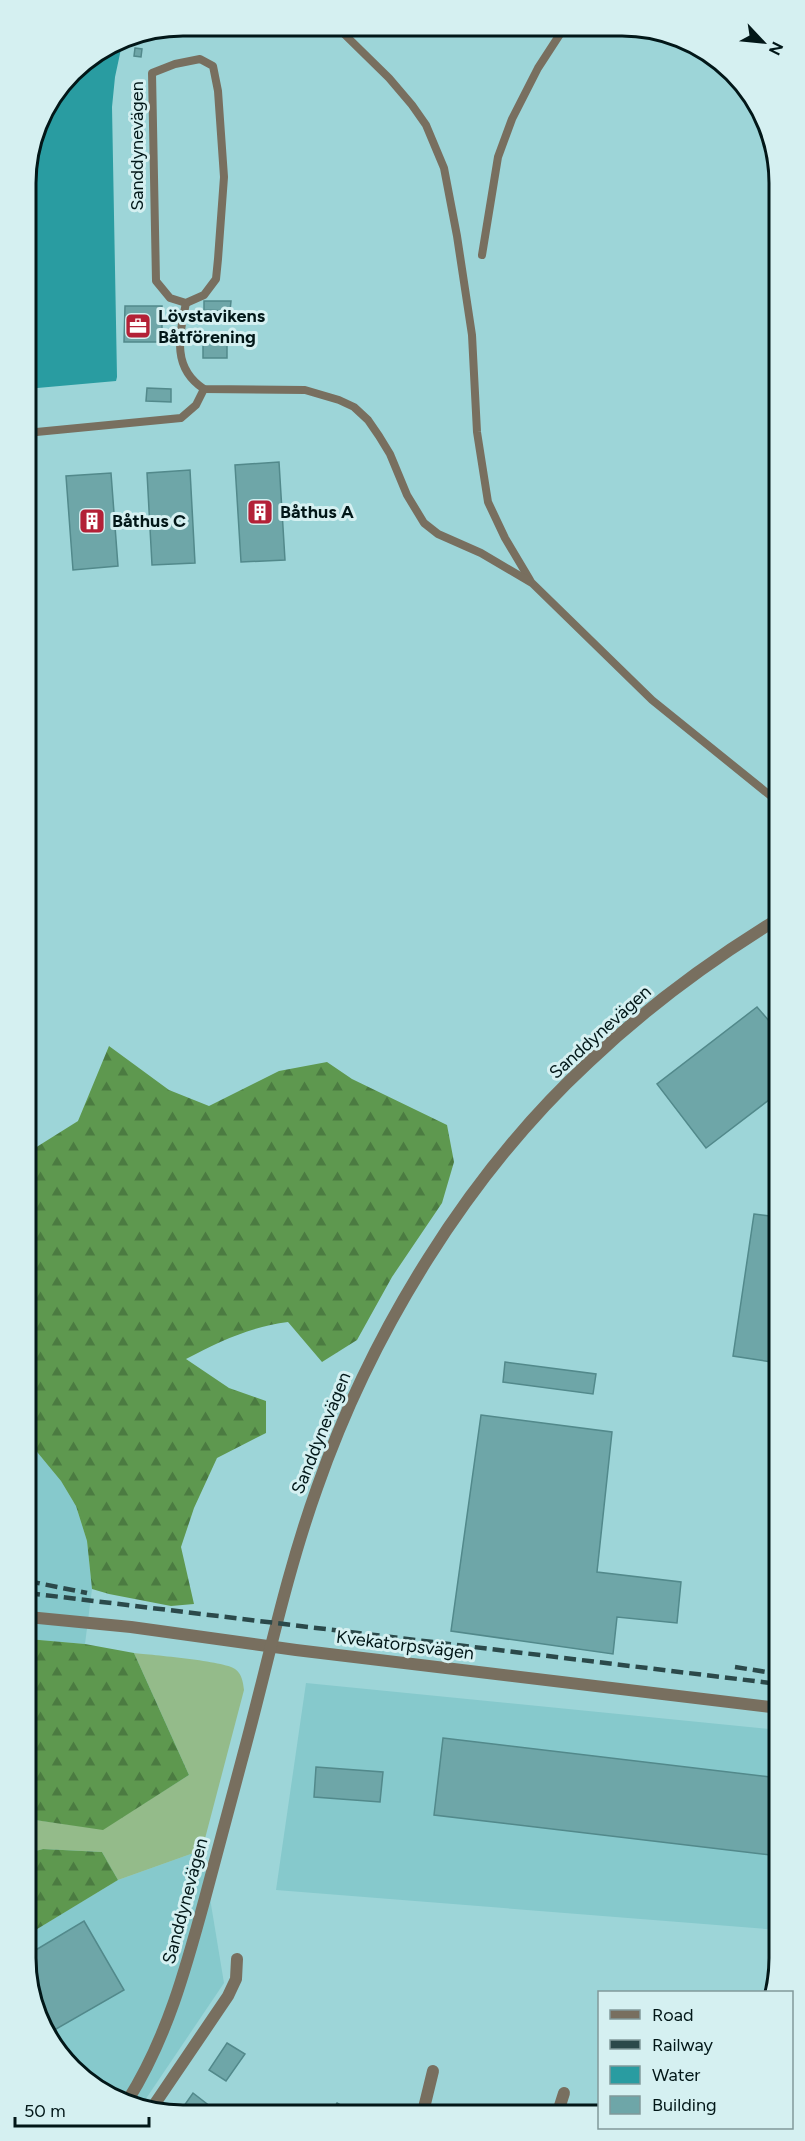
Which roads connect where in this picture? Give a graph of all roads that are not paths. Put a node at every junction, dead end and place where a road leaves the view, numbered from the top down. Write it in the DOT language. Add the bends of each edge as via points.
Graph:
graph roads {
  1 [pos="346,36"];
  2 [pos="559,36"];
  3 [pos="482,255"];
  4 [pos="186,303"];
  5 [pos="204,389"];
  6 [pos="36,432"];
  7 [pos="531,583"];
  8 [pos="769,795"];
  9 [pos="769,925"];
  10 [pos="36,1618"];
  11 [pos="271,1647"];
  12 [pos="769,1707"];
  13 [pos="237,1959"];
  14 [pos="433,2071"];
  15 [pos="564,2093"];
  16 [pos="131,2096"];
  17 [pos="156,2102"];
  18 [pos="425,2105"];
  19 [pos="560,2105"];
  1 -- 7 [label="lane" via="412,105 426,125 444,168 472,334 477,432 488,502"];
  2 -- 3 [label="lane" via="538,68 498,157"];
  4 -- 4 [label="lane, Sanddynevägen" via="170,298 156,281 152,73 200,59 213,66 224,177 216,279 204,295"];
  4 -- 5 [label="lane" via="181,362 193,381"];
  5 -- 6 [label="lane" via="196,405 181,418"];
  5 -- 7 [label="lane" via="305,390 354,408 368,420 390,454 424,523"];
  7 -- 8 [label="lane" via="652,700"];
  9 -- 11 [label="street, Sanddynevägen" via="699,972 587,1063 499,1161 450,1226 368,1365 335,1439 313,1499"];
  10 -- 11 [label="street, Kvekatorpsvägen"];
  11 -- 12 [label="street, Kvekatorpsvägen"];
  11 -- 16 [label="street, Sanddynevägen" via="190,1956 167,2022"];
  13 -- 17 [label="street" via="236,1979 228,1996"];
  14 -- 18 [label="street"];
  15 -- 19 [label="street"];
}
